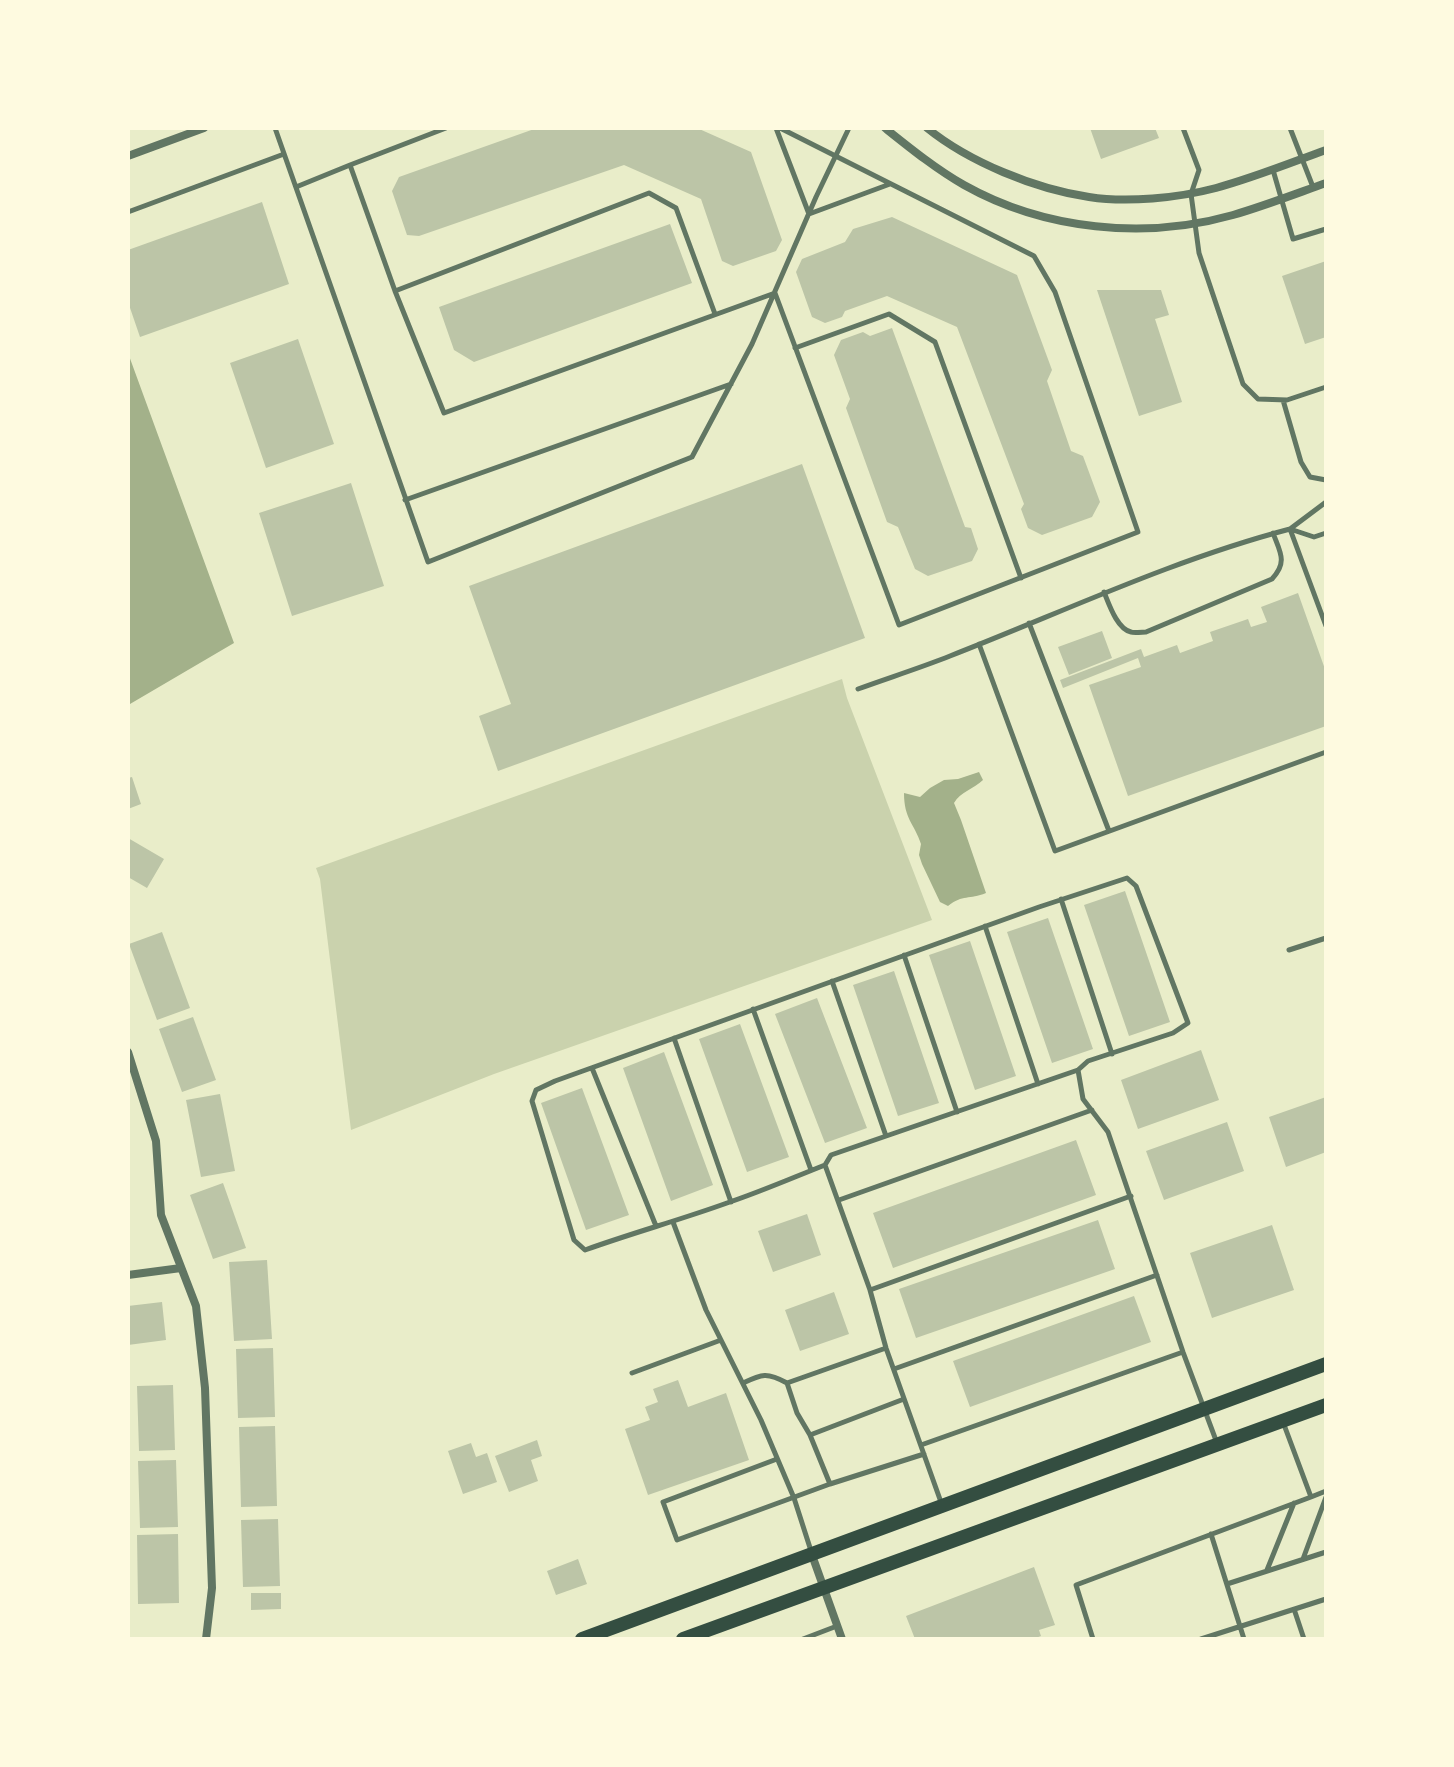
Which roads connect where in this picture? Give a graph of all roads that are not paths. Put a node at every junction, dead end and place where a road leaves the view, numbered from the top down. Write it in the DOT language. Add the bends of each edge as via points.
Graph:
graph roads {
  1 [pos="204,128"];
  2 [pos="275,128"];
  3 [pos="446,128"];
  4 [pos="778,128"];
  5 [pos="849,128"];
  6 [pos="885,128"];
  7 [pos="927,128"];
  8 [pos="1183,128"];
  9 [pos="1290,128"];
  10 [pos="1326,150"];
  11 [pos="284,154"];
  12 [pos="128,156"];
  13 [pos="836,156"];
  14 [pos="1302,159"];
  15 [pos="350,165"];
  16 [pos="1272,169"];
  17 [pos="1326,183"];
  18 [pos="891,184"];
  19 [pos="296,187"];
  20 [pos="1314,188"];
  21 [pos="1191,194"];
  22 [pos="1281,199"];
  23 [pos="128,212"];
  24 [pos="809,214"];
  25 [pos="1195,222"];
  26 [pos="1326,229"];
  27 [pos="395,291"];
  28 [pos="775,293"];
  29 [pos="715,314"];
  30 [pos="795,348"];
  31 [pos="731,384"];
  32 [pos="1326,387"];
  33 [pos="1283,400"];
  34 [pos="1326,480"];
  35 [pos="405,500"];
  36 [pos="1326,502"];
  37 [pos="1290,529"];
  38 [pos="1273,533"];
  39 [pos="1326,533"];
  40 [pos="1021,578"];
  41 [pos="1104,592"];
  42 [pos="1029,623"];
  43 [pos="1326,626"];
  44 [pos="979,644"];
  45 [pos="858,689"];
  46 [pos="1326,752"];
  47 [pos="1109,831"];
  48 [pos="1061,899"];
  49 [pos="985,926"];
  50 [pos="1326,938"];
  51 [pos="1289,950"];
  52 [pos="904,955"];
  53 [pos="832,981"];
  54 [pos="753,1009"];
  55 [pos="674,1038"];
  56 [pos="128,1052"];
  57 [pos="1112,1054"];
  58 [pos="592,1067"];
  59 [pos="1078,1070"];
  60 [pos="1038,1084"];
  61 [pos="1092,1110"];
  62 [pos="957,1112"];
  63 [pos="886,1136"];
  64 [pos="825,1165"];
  65 [pos="811,1170"];
  66 [pos="1131,1196"];
  67 [pos="839,1200"];
  68 [pos="731,1202"];
  69 [pos="673,1222"];
  70 [pos="656,1226"];
  71 [pos="181,1268"];
  72 [pos="128,1275"];
  73 [pos="1157,1275"];
  74 [pos="870,1290"];
  75 [pos="721,1340"];
  76 [pos="886,1348"];
  77 [pos="1183,1352"];
  78 [pos="1326,1364"];
  79 [pos="894,1369"];
  80 [pos="632,1373"];
  81 [pos="743,1383"];
  82 [pos="787,1383"];
  83 [pos="904,1399"];
  84 [pos="1326,1405"];
  85 [pos="1204,1410"];
  86 [pos="1283,1421"];
  87 [pos="810,1435"];
  88 [pos="921,1445"];
  89 [pos="1217,1445"];
  90 [pos="924,1454"];
  91 [pos="777,1459"];
  92 [pos="830,1484"];
  93 [pos="1326,1494"];
  94 [pos="1311,1497"];
  95 [pos="794,1498"];
  96 [pos="1294,1503"];
  97 [pos="942,1506"];
  98 [pos="1211,1534"];
  99 [pos="1326,1552"];
  100 [pos="812,1555"];
  101 [pos="1303,1560"];
  102 [pos="1267,1571"];
  103 [pos="1227,1584"];
  104 [pos="825,1588"];
  105 [pos="1326,1599"];
  106 [pos="1294,1609"];
  107 [pos="837,1626"];
  108 [pos="1240,1626"];
  109 [pos="706,1635"];
  110 [pos="206,1639"];
  111 [pos="582,1639"];
  112 [pos="683,1639"];
  113 [pos="803,1639"];
  114 [pos="842,1639"];
  115 [pos="1093,1639"];
  116 [pos="1201,1639"];
  117 [pos="1244,1639"];
  118 [pos="1304,1639"];
  1 -- 12 [label="street"];
  2 -- 11 [label="lane"];
  3 -- 15 [label="lane"];
  4 -- 13 [label="lane"];
  4 -- 24 [label="lane"];
  5 -- 13 [label="lane"];
  6 -- 25 [label="street" via="929,163 1000,203 1102,227 1142,229"];
  7 -- 21 [label="street" via="1001,173 1056,190 1133,200"];
  8 -- 21 [label="lane" via="1199,170"];
  9 -- 14 [label="lane"];
  10 -- 14 [label="street"];
  11 -- 19 [label="lane"];
  11 -- 23 [label="lane"];
  13 -- 18 [label="lane"];
  13 -- 24 [label="lane"];
  14 -- 16 [label="street"];
  14 -- 20 [label="lane"];
  15 -- 19 [label="lane"];
  15 -- 27 [label="lane"];
  16 -- 21 [label="street"];
  16 -- 22 [label="lane"];
  17 -- 20 [label="street"];
  18 -- 24 [label="lane"];
  18 -- 40 [label="lane" via="1034,256 1055,292 1138,532"];
  19 -- 35 [label="lane"];
  20 -- 22 [label="street"];
  21 -- 25 [label="lane"];
  22 -- 25 [label="street"];
  22 -- 26 [label="lane" via="1293,239"];
  24 -- 28 [label="lane"];
  25 -- 33 [label="lane" via="1199,253 1243,384 1258,399"];
  27 -- 29 [label="lane" via="649,193 676,208"];
  27 -- 29 [label="lane" via="444,413"];
  28 -- 29 [label="lane"];
  28 -- 30 [label="lane"];
  28 -- 31 [label="lane"];
  30 -- 40 [label="lane" via="889,314 935,342"];
  30 -- 40 [label="lane" via="899,625"];
  31 -- 35 [label="lane"];
  31 -- 35 [label="lane" via="692,457 428,562"];
  32 -- 33 [label="lane"];
  33 -- 34 [label="lane" via="1301,462 1310,477"];
  36 -- 37 [label="lane"];
  37 -- 38 [label="lane"];
  37 -- 39 [label="lane" via="1314,537"];
  37 -- 43 [label="lane"];
  38 -- 41 [label="lane"];
  38 -- 41 [label="lane" via="1282,559 1272,579 1146,632 1124,629"];
  41 -- 42 [label="lane"];
  42 -- 44 [label="lane"];
  42 -- 47 [label="lane"];
  44 -- 45 [label="lane"];
  44 -- 47 [label="lane" via="1055,851"];
  46 -- 47 [label="lane"];
  48 -- 49 [label="lane"];
  48 -- 57 [label="lane"];
  48 -- 57 [label="lane" via="1127,878 1136,886 1188,1023"];
  49 -- 52 [label="lane"];
  49 -- 60 [label="lane"];
  50 -- 51 [label="lane"];
  52 -- 53 [label="lane"];
  52 -- 62 [label="lane"];
  53 -- 54 [label="lane"];
  53 -- 63 [label="lane"];
  54 -- 55 [label="lane"];
  54 -- 65 [label="lane"];
  55 -- 58 [label="lane"];
  55 -- 68 [label="lane"];
  56 -- 71 [label="street" via="156,1141 161,1215"];
  57 -- 59 [label="lane"];
  58 -- 70 [label="lane"];
  58 -- 70 [label="lane" via="536,1090 532,1101 574,1240 585,1250"];
  59 -- 60 [label="lane"];
  59 -- 61 [label="lane" via="1083,1099"];
  60 -- 62 [label="lane"];
  61 -- 66 [label="lane" via="1108,1132"];
  61 -- 67 [label="lane"];
  62 -- 63 [label="lane"];
  63 -- 64 [label="lane" via="831,1155"];
  64 -- 65 [label="lane"];
  64 -- 67 [label="lane"];
  65 -- 68 [label="lane"];
  66 -- 73 [label="lane"];
  66 -- 74 [label="lane"];
  67 -- 74 [label="lane"];
  68 -- 69 [label="lane"];
  69 -- 70 [label="lane"];
  69 -- 75 [label="lane"];
  71 -- 72 [label="street"];
  71 -- 110 [label="street" via="196,1306 205,1388 212,1588"];
  73 -- 77 [label="lane"];
  73 -- 79 [label="lane"];
  74 -- 76 [label="lane"];
  75 -- 80 [label="lane"];
  75 -- 81 [label="lane"];
  76 -- 79 [label="lane"];
  76 -- 82 [label="lane"];
  77 -- 85 [label="lane"];
  77 -- 88 [label="lane"];
  78 -- 85 [label="main road"];
  79 -- 83 [label="lane"];
  81 -- 82 [label="lane" via="773,1375"];
  81 -- 91 [label="lane"];
  82 -- 87 [label="lane"];
  83 -- 87 [label="lane"];
  83 -- 88 [label="lane"];
  84 -- 86 [label="main road"];
  85 -- 89 [label="lane"];
  85 -- 97 [label="main road"];
  86 -- 89 [label="main road"];
  86 -- 94 [label="lane"];
  87 -- 92 [label="lane"];
  88 -- 90 [label="lane"];
  89 -- 104 [label="main road"];
  90 -- 92 [label="lane"];
  90 -- 97 [label="lane"];
  91 -- 95 [label="lane"];
  91 -- 95 [label="lane" via="663,1502 677,1540"];
  92 -- 95 [label="lane"];
  93 -- 94 [label="lane"];
  93 -- 101 [label="lane"];
  94 -- 96 [label="lane"];
  95 -- 100 [label="lane"];
  96 -- 98 [label="lane"];
  96 -- 102 [label="lane"];
  97 -- 100 [label="main road"];
  98 -- 103 [label="lane"];
  98 -- 115 [label="lane" via="1076,1585"];
  99 -- 101 [label="lane"];
  100 -- 104 [label="street"];
  100 -- 111 [label="main road"];
  101 -- 102 [label="lane"];
  102 -- 103 [label="lane"];
  103 -- 108 [label="lane"];
  104 -- 107 [label="street"];
  104 -- 109 [label="main road"];
  105 -- 106 [label="lane"];
  106 -- 108 [label="lane"];
  106 -- 118 [label="lane"];
  107 -- 113 [label="lane"];
  107 -- 114 [label="street"];
  108 -- 116 [label="lane"];
  108 -- 117 [label="lane"];
  109 -- 112 [label="main road"];
}
